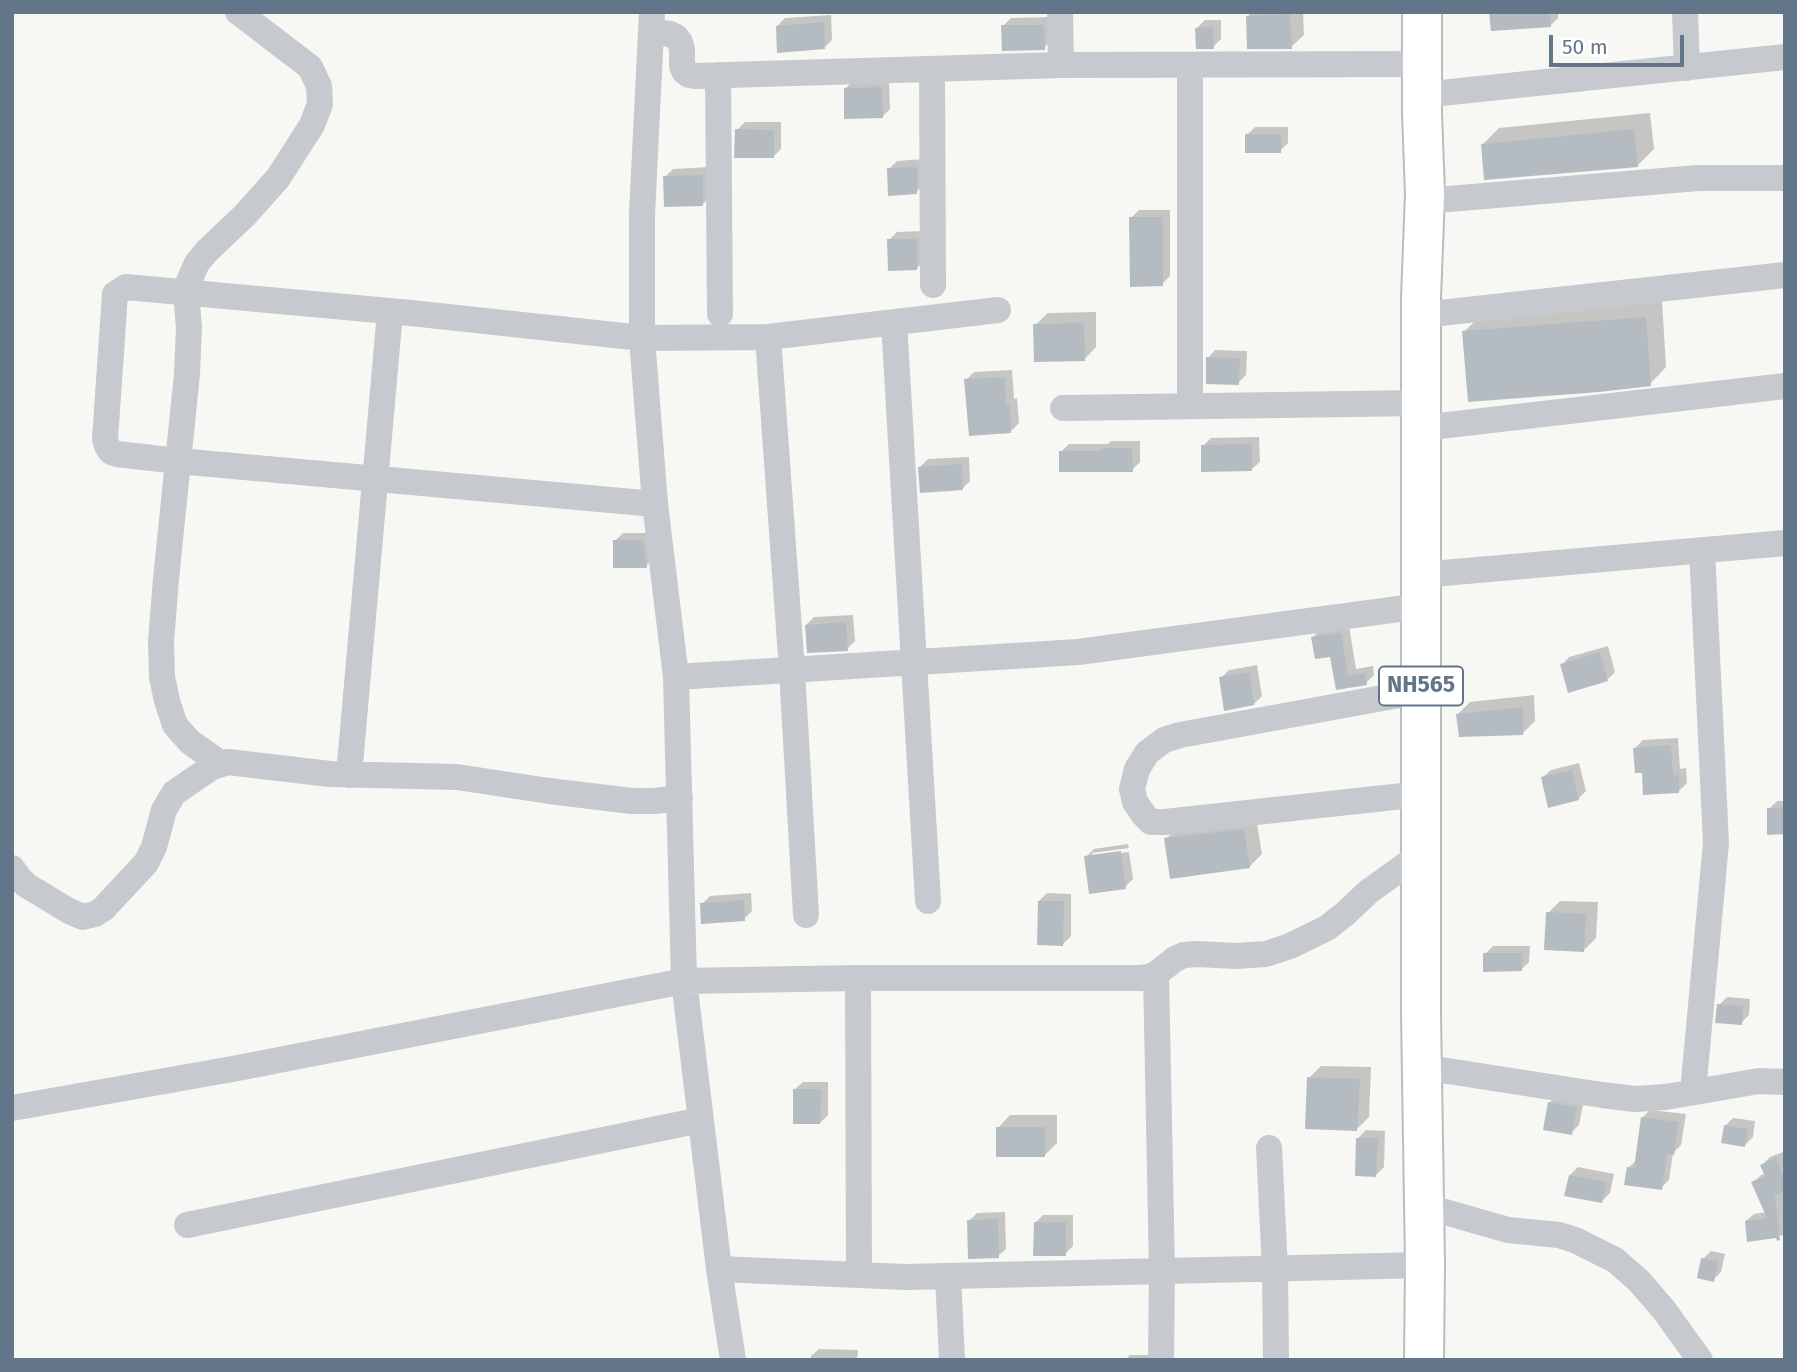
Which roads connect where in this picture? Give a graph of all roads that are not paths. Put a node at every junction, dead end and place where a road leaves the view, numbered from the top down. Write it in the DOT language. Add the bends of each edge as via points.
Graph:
graph roads {
  1 [pos="238,12"];
  2 [pos="1060,12"];
  3 [pos="1422,12"];
  4 [pos="1685,12"];
  5 [pos="652,22"];
  6 [pos="1785,57"];
  7 [pos="1061,65"];
  8 [pos="1190,65"];
  9 [pos="1687,68"];
  10 [pos="932,69"];
  11 [pos="718,75"];
  12 [pos="1421,79"];
  13 [pos="1785,178"];
  14 [pos="1425,201"];
  15 [pos="1785,275"];
  16 [pos="933,285"];
  17 [pos="186,293"];
  18 [pos="998,310"];
  19 [pos="390,312"];
  20 [pos="720,314"];
  21 [pos="1422,315"];
  22 [pos="894,322"];
  23 [pos="768,337"];
  24 [pos="642,338"];
  25 [pos="1785,386"];
  26 [pos="1190,406"];
  27 [pos="1063,408"];
  28 [pos="1422,415"];
  29 [pos="178,461"];
  30 [pos="376,478"];
  31 [pos="655,504"];
  32 [pos="1785,543"];
  33 [pos="1702,550"];
  34 [pos="1421,591"];
  35 [pos="915,662"];
  36 [pos="792,670"];
  37 [pos="676,677"];
  38 [pos="1421,691"];
  39 [pos="220,763"];
  40 [pos="349,775"];
  41 [pos="1421,794"];
  42 [pos="680,798"];
  43 [pos="1421,854"];
  44 [pos="12,868"];
  45 [pos="928,901"];
  46 [pos="806,915"];
  47 [pos="1156,974"];
  48 [pos="858,978"];
  49 [pos="684,981"];
  50 [pos="1422,1067"];
  51 [pos="1785,1082"];
  52 [pos="1693,1092"];
  53 [pos="12,1108"];
  54 [pos="701,1120"];
  55 [pos="1269,1148"];
  56 [pos="1424,1206"];
  57 [pos="187,1225"];
  58 [pos="1425,1265"];
  59 [pos="719,1269"];
  60 [pos="1275,1269"];
  61 [pos="1162,1271"];
  62 [pos="859,1275"];
  63 [pos="948,1276"];
  64 [pos="733,1360"];
  65 [pos="952,1360"];
  66 [pos="1161,1360"];
  67 [pos="1276,1360"];
  68 [pos="1424,1360"];
  69 [pos="1700,1360"];
  1 -- 17 [label="street" via="310,67 319,86 320,103 312,125 278,178 197,263"];
  2 -- 7 [label="street"];
  3 -- 12 [label="highway, NH565"];
  4 -- 9 [label="street"];
  5 -- 11 [label="street" via="680,42 684,71"];
  5 -- 24 [label="street" via="642,215"];
  6 -- 9 [label="street"];
  7 -- 8 [label="street"];
  7 -- 10 [label="street"];
  8 -- 12 [label="street"];
  8 -- 26 [label="street"];
  9 -- 12 [label="street"];
  10 -- 11 [label="street"];
  10 -- 16 [label="street"];
  11 -- 20 [label="street"];
  12 -- 14 [label="highway, NH565"];
  13 -- 14 [label="street" via="1698,178"];
  14 -- 21 [label="highway, NH565"];
  15 -- 21 [label="street"];
  17 -- 19 [label="street"];
  17 -- 29 [label="street" via="189,339"];
  17 -- 29 [label="street" via="126,287 115,294 105,439 117,454"];
  18 -- 22 [label="street"];
  19 -- 24 [label="street"];
  19 -- 30 [label="street"];
  21 -- 28 [label="highway, NH565"];
  22 -- 23 [label="street"];
  22 -- 35 [label="street"];
  23 -- 24 [label="street"];
  23 -- 36 [label="street"];
  24 -- 31 [label="street"];
  25 -- 28 [label="street"];
  26 -- 27 [label="street"];
  26 -- 28 [label="street"];
  28 -- 34 [label="highway, NH565"];
  29 -- 30 [label="street"];
  29 -- 39 [label="street" via="161,641 162,677 175,725 190,743"];
  30 -- 31 [label="street"];
  30 -- 40 [label="street"];
  31 -- 37 [label="street"];
  32 -- 33 [label="street"];
  33 -- 34 [label="street"];
  33 -- 52 [label="street" via="1716,843"];
  34 -- 35 [label="street" via="1078,652"];
  34 -- 38 [label="highway, NH565"];
  35 -- 36 [label="street"];
  35 -- 45 [label="street"];
  36 -- 37 [label="street"];
  36 -- 46 [label="street"];
  37 -- 42 [label="street"];
  38 -- 41 [label="highway, NH565"];
  38 -- 41 [label="street" via="1164,740 1147,752 1132,789 1143,816 1151,822"];
  39 -- 40 [label="street"];
  39 -- 44 [label="street" via="174,793 146,863 95,914 83,917 69,911 26,885"];
  40 -- 42 [label="street" via="457,777 632,801"];
  41 -- 43 [label="highway, NH565"];
  42 -- 49 [label="street"];
  43 -- 47 [label="street" via="1327,929 1290,946 1266,954 1184,955"];
  43 -- 50 [label="highway, NH565"];
  47 -- 48 [label="street" via="1140,978"];
  47 -- 61 [label="street"];
  48 -- 49 [label="street"];
  48 -- 62 [label="street"];
  49 -- 53 [label="street"];
  49 -- 54 [label="street"];
  50 -- 52 [label="street" via="1634,1098"];
  50 -- 56 [label="highway, NH565"];
  51 -- 52 [label="street" via="1759,1081"];
  54 -- 57 [label="street"];
  54 -- 59 [label="street"];
  55 -- 60 [label="street"];
  56 -- 58 [label="highway, NH565"];
  56 -- 69 [label="street" via="1508,1230 1559,1235 1615,1260 1664,1310"];
  58 -- 60 [label="street"];
  58 -- 68 [label="highway, NH565"];
  59 -- 62 [label="street"];
  59 -- 64 [label="street"];
  60 -- 61 [label="street"];
  60 -- 67 [label="street"];
  61 -- 63 [label="street"];
  61 -- 66 [label="street"];
  62 -- 63 [label="street"];
  63 -- 65 [label="street"];
}
